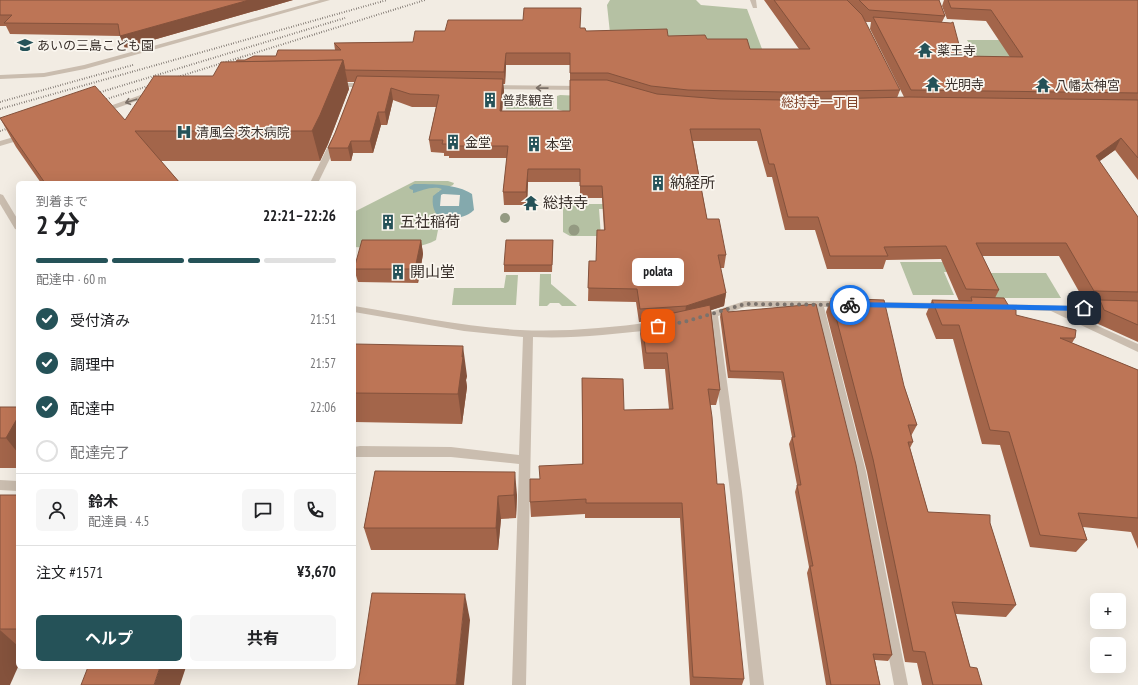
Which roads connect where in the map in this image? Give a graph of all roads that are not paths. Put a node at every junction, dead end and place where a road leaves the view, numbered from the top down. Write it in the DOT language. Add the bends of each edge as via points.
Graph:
graph roads {
  1 [pos="327,0"];
  2 [pos="753,0"];
  3 [pos="755,7"];
  4 [pos="0,77"];
  5 [pos="378,85"];
  6 [pos="324,86"];
  7 [pos="481,87"];
  8 [pos="591,88"];
  9 [pos="161,91"];
  10 [pos="95,113"];
  11 [pos="29,134"];
  12 [pos="335,138"];
  13 [pos="0,144"];
  14 [pos="315,181"];
  15 [pos="0,197"];
  16 [pos="16,225"];
  17 [pos="818,304"];
  18 [pos="850,305"];
  19 [pos="865,305"];
  20 [pos="951,306"];
  21 [pos="989,307"];
  22 [pos="1051,308"];
  23 [pos="356,309"];
  24 [pos="1115,309"];
  25 [pos="713,315"];
  26 [pos="691,321"];
  27 [pos="661,325"];
  28 [pos="528,333"];
  29 [pos="1138,348"];
  30 [pos="356,452"];
  31 [pos="524,460"];
  32 [pos="0,485"];
  33 [pos="16,486"];
  34 [pos="519,685"];
  35 [pos="757,685"];
  36 [pos="901,685"];
  1 -- 4 [label="street" via="85,67 44,75"];
  2 -- 3 [label="street"];
  5 -- 6 [label="street" via="353,89"];
  8 -- 7 [label="street, one-way"];
  9 -- 10 [label="street, one-way"];
  11 -- 13 [label="street"];
  12 -- 14 [label="street"];
  15 -- 16 [label="street"];
  17 -- 18 [label="street"];
  17 -- 25 [label="street" via="745,304"];
  17 -- 36 [label="street" via="860,472"];
  19 -- 20 [label="street"];
  21 -- 22 [label="street"];
  22 -- 24 [label="street"];
  22 -- 29 [label="street"];
  23 -- 28 [label="street" via="501,332"];
  25 -- 26 [label="street"];
  25 -- 35 [label="street"];
  27 -- 28 [label="street" via="587,332"];
  28 -- 31 [label="street"];
  30 -- 31 [label="street" via="451,452"];
  31 -- 34 [label="street"];
  32 -- 33 [label="street"];
}
